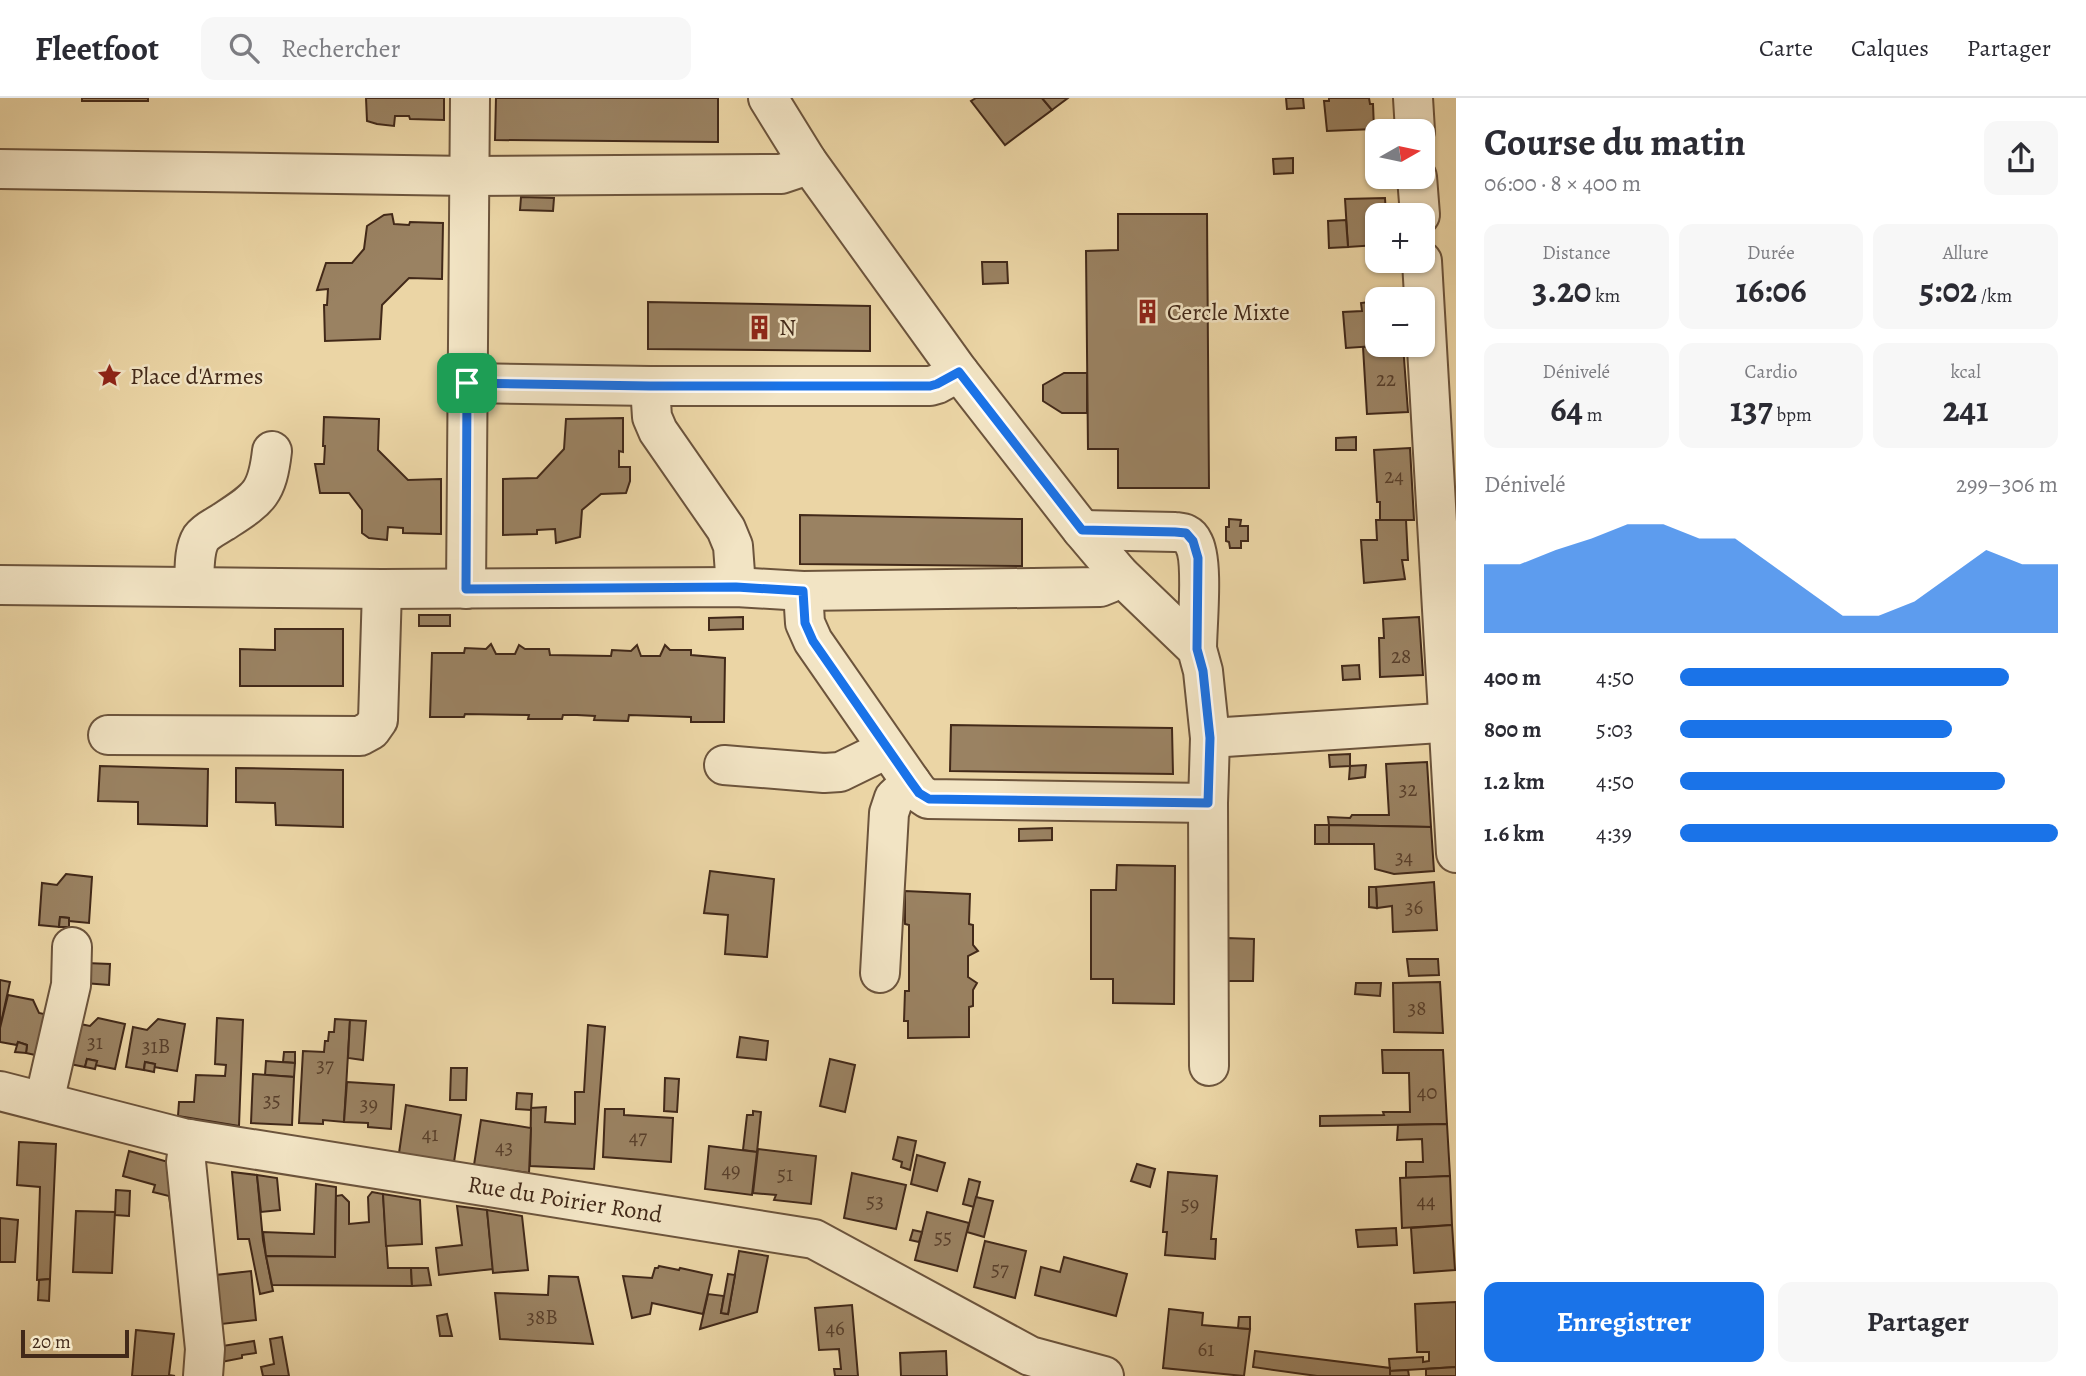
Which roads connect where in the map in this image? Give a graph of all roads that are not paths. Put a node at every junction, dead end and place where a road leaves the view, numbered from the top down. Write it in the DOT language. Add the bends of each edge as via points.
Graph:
graph roads {
  1 [pos="470,98"];
  2 [pos="768,98"];
  3 [pos="1413,98"];
  4 [pos="1414,119"];
  5 [pos="807,161"];
  6 [pos="0,169"];
  7 [pos="469,176"];
  8 [pos="1423,273"];
  9 [pos="959,372"];
  10 [pos="467,383"];
  11 [pos="650,386"];
  12 [pos="272,451"];
  13 [pos="1082,530"];
  14 [pos="1120,575"];
  15 [pos="0,585"];
  16 [pos="194,586"];
  17 [pos="736,587"];
  18 [pos="382,589"];
  19 [pos="466,589"];
  20 [pos="803,591"];
  21 [pos="1197,649"];
  22 [pos="1452,723"];
  23 [pos="108,735"];
  24 [pos="1210,738"];
  25 [pos="887,748"];
  26 [pos="724,765"];
  27 [pos="911,782"];
  28 [pos="1208,803"];
  29 [pos="1456,853"];
  30 [pos="72,947"];
  31 [pos="880,973"];
  32 [pos="1209,1066"];
  33 [pos="0,1091"];
  34 [pos="44,1102"];
  35 [pos="189,1139"];
  36 [pos="203,1376"];
  37 [pos="1104,1376"];
  1 -- 7 [label="street"];
  2 -- 5 [label="street"];
  3 -- 4 [label="street"];
  5 -- 7 [label="street" via="781,174"];
  5 -- 9 [label="street"];
  6 -- 7 [label="street"];
  7 -- 10 [label="street"];
  8 -- 22 [label="street"];
  9 -- 11 [label="street" via="930,386"];
  9 -- 13 [label="street"];
  10 -- 11 [label="street"];
  10 -- 19 [label="street"];
  11 -- 17 [label="street" via="658,431 726,529 733,546"];
  12 -- 16 [label="street" via="268,479 252,503 200,539"];
  13 -- 14 [label="street"];
  13 -- 21 [label="street" via="1186,533 1198,558"];
  14 -- 20 [label="street" via="1100,587"];
  14 -- 21 [label="street"];
  15 -- 16 [label="street"];
  16 -- 18 [label="street"];
  17 -- 19 [label="street"];
  17 -- 20 [label="street"];
  18 -- 19 [label="street"];
  18 -- 23 [label="street" via="378,720 360,736"];
  20 -- 25 [label="street" via="805,623 813,641"];
  21 -- 24 [label="street"];
  22 -- 24 [label="street"];
  22 -- 29 [label="street"];
  24 -- 28 [label="street"];
  25 -- 26 [label="street" via="840,772"];
  25 -- 27 [label="street"];
  27 -- 28 [label="street" via="919,793 937,800"];
  27 -- 31 [label="street" via="894,798 889,813"];
  28 -- 32 [label="street"];
  30 -- 34 [label="street" via="71,985"];
  33 -- 34 [label="street, Rue du Poirier Rond"];
  34 -- 35 [label="street, Rue du Poirier Rond"];
  35 -- 36 [label="street" via="186,1162 205,1349"];
  35 -- 37 [label="street, Rue du Poirier Rond" via="814,1239 1030,1356"];
}
